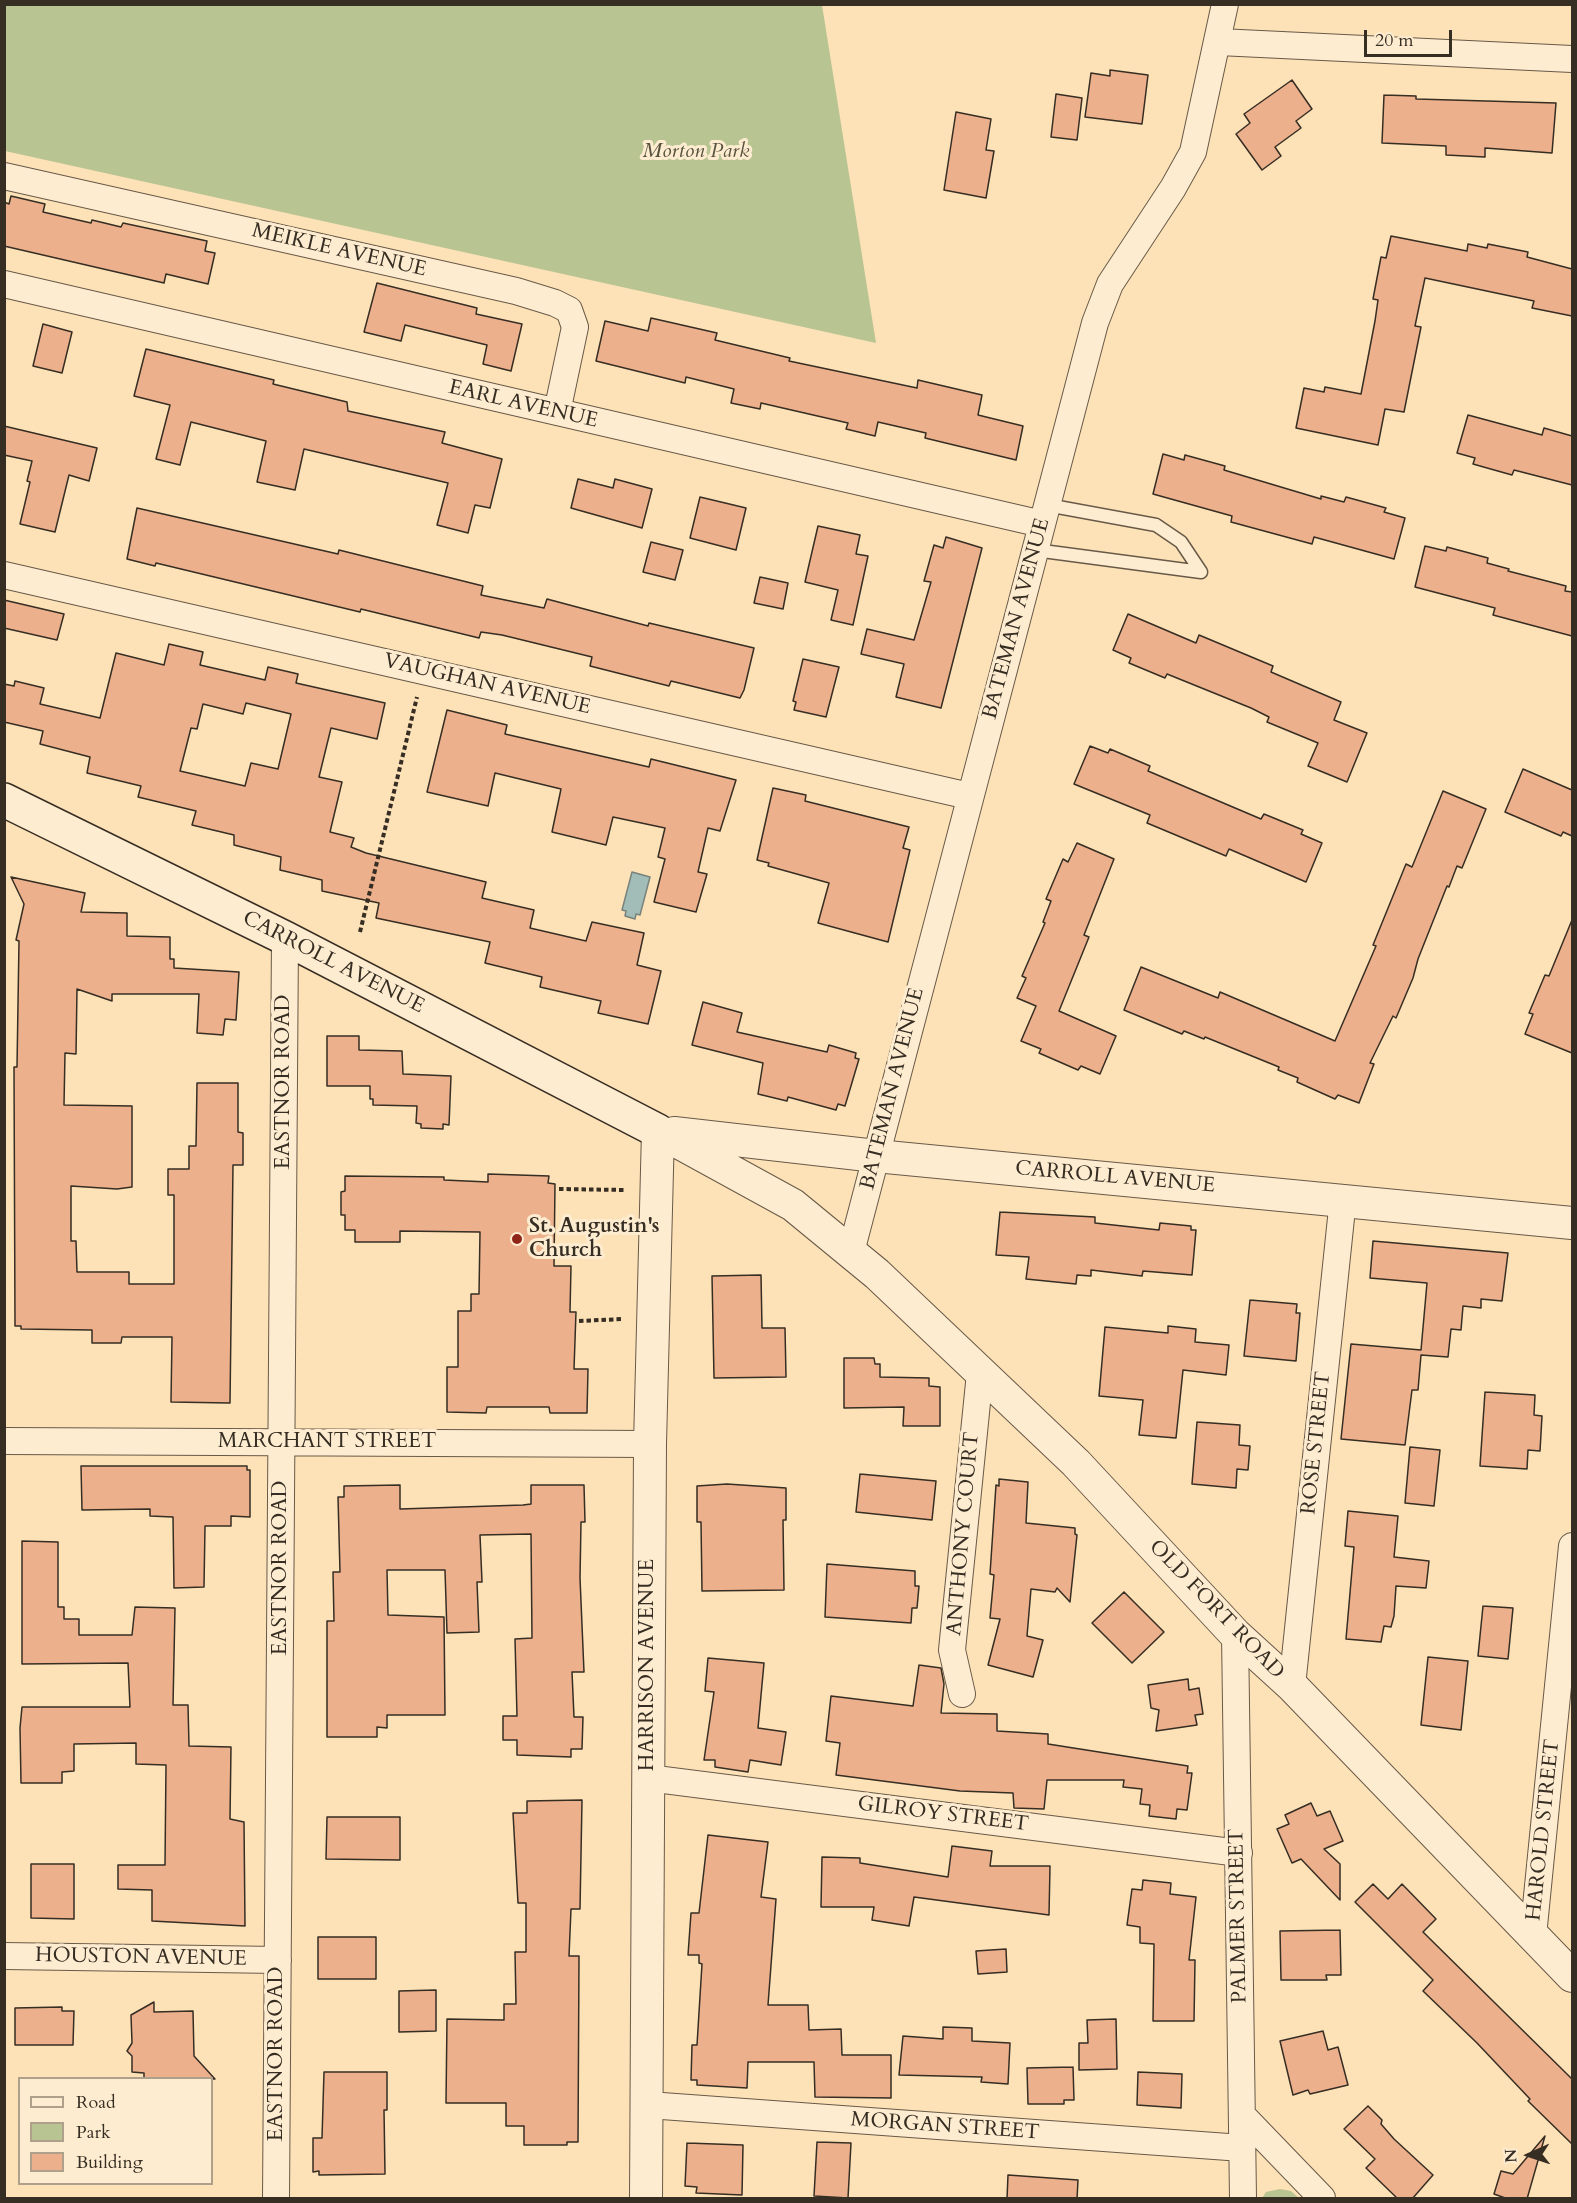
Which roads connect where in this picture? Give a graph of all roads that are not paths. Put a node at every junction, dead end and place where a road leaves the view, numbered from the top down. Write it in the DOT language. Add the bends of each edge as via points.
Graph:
graph roads {
  1 [pos="1225,4"];
  2 [pos="1219,42"];
  3 [pos="1572,59"];
  4 [pos="4,176"];
  5 [pos="4,284"];
  6 [pos="557,412"];
  7 [pos="1045,515"];
  8 [pos="1035,550"];
  9 [pos="4,575"];
  10 [pos="969,796"];
  11 [pos="4,800"];
  12 [pos="285,938"];
  13 [pos="658,1131"];
  14 [pos="876,1156"];
  15 [pos="1342,1199"];
  16 [pos="1572,1223"];
  17 [pos="851,1252"];
  18 [pos="980,1373"];
  19 [pos="4,1441"];
  20 [pos="282,1442"];
  21 [pos="650,1444"];
  22 [pos="1572,1545"];
  23 [pos="1235,1634"];
  24 [pos="1292,1686"];
  25 [pos="1565,1690"];
  26 [pos="962,1694"];
  27 [pos="648,1778"];
  28 [pos="1239,1853"];
  29 [pos="1533,1936"];
  30 [pos="4,1956"];
  31 [pos="278,1960"];
  32 [pos="1572,1976"];
  33 [pos="648,2106"];
  34 [pos="1242,2115"];
  35 [pos="1242,2148"];
  36 [pos="276,2199"];
  37 [pos="646,2199"];
  38 [pos="1243,2199"];
  39 [pos="1322,2199"];
  1 -- 2 [label="street, BATEMAN AVENUE"];
  2 -- 3 [label="street"];
  2 -- 7 [label="street, BATEMAN AVENUE" via="1193,152 1110,284 1095,323"];
  4 -- 6 [label="street, MEIKLE AVENUE" via="555,303 569,310 575,327"];
  5 -- 6 [label="street, EARL AVENUE"];
  6 -- 7 [label="street, EARL AVENUE"];
  7 -- 8 [label="street, BATEMAN AVENUE"];
  7 -- 8 [label="lane" via="1156,525 1181,542 1201,572"];
  8 -- 10 [label="street, BATEMAN AVENUE"];
  9 -- 10 [label="street, VAUGHAN AVENUE"];
  10 -- 14 [label="street, BATEMAN AVENUE"];
  11 -- 12 [label="main road, CARROLL AVENUE"];
  12 -- 13 [label="main road, CARROLL AVENUE"];
  12 -- 20 [label="street, EASTNOR ROAD"];
  13 -- 14 [label="street, CARROLL AVENUE"];
  13 -- 17 [label="street, CARROLL AVENUE" via="793,1205"];
  13 -- 21 [label="street, HARRISON AVENUE"];
  14 -- 15 [label="street, CARROLL AVENUE"];
  14 -- 17 [label="street, BATEMAN AVENUE"];
  15 -- 16 [label="street, CARROLL AVENUE"];
  15 -- 24 [label="street, ROSE STREET"];
  17 -- 18 [label="street, OLD FORT ROAD"];
  18 -- 23 [label="street, OLD FORT ROAD" via="1076,1463"];
  18 -- 26 [label="street, ANTHONY COURT" via="952,1650"];
  19 -- 20 [label="street, MARCHANT STREET"];
  20 -- 21 [label="street, MARCHANT STREET"];
  20 -- 31 [label="street, EASTNOR ROAD"];
  21 -- 27 [label="street, HARRISON AVENUE"];
  22 -- 25 [label="street, HAROLD STREET"];
  23 -- 24 [label="street, OLD FORT ROAD"];
  23 -- 28 [label="street, PALMER STREET"];
  24 -- 29 [label="street, OLD FORT ROAD"];
  25 -- 29 [label="street, HAROLD STREET"];
  27 -- 28 [label="street, GILROY STREET"];
  27 -- 33 [label="street, HARRISON AVENUE"];
  28 -- 34 [label="street, PALMER STREET"];
  29 -- 32 [label="street, OLD FORT ROAD"];
  30 -- 31 [label="street, HOUSTON AVENUE"];
  31 -- 36 [label="street, EASTNOR ROAD"];
  33 -- 35 [label="street, MORGAN STREET"];
  33 -- 37 [label="street, HARRISON AVENUE"];
  34 -- 35 [label="street, PALMER STREET"];
  34 -- 39 [label="street"];
  35 -- 38 [label="street, PALMER STREET"];
}
